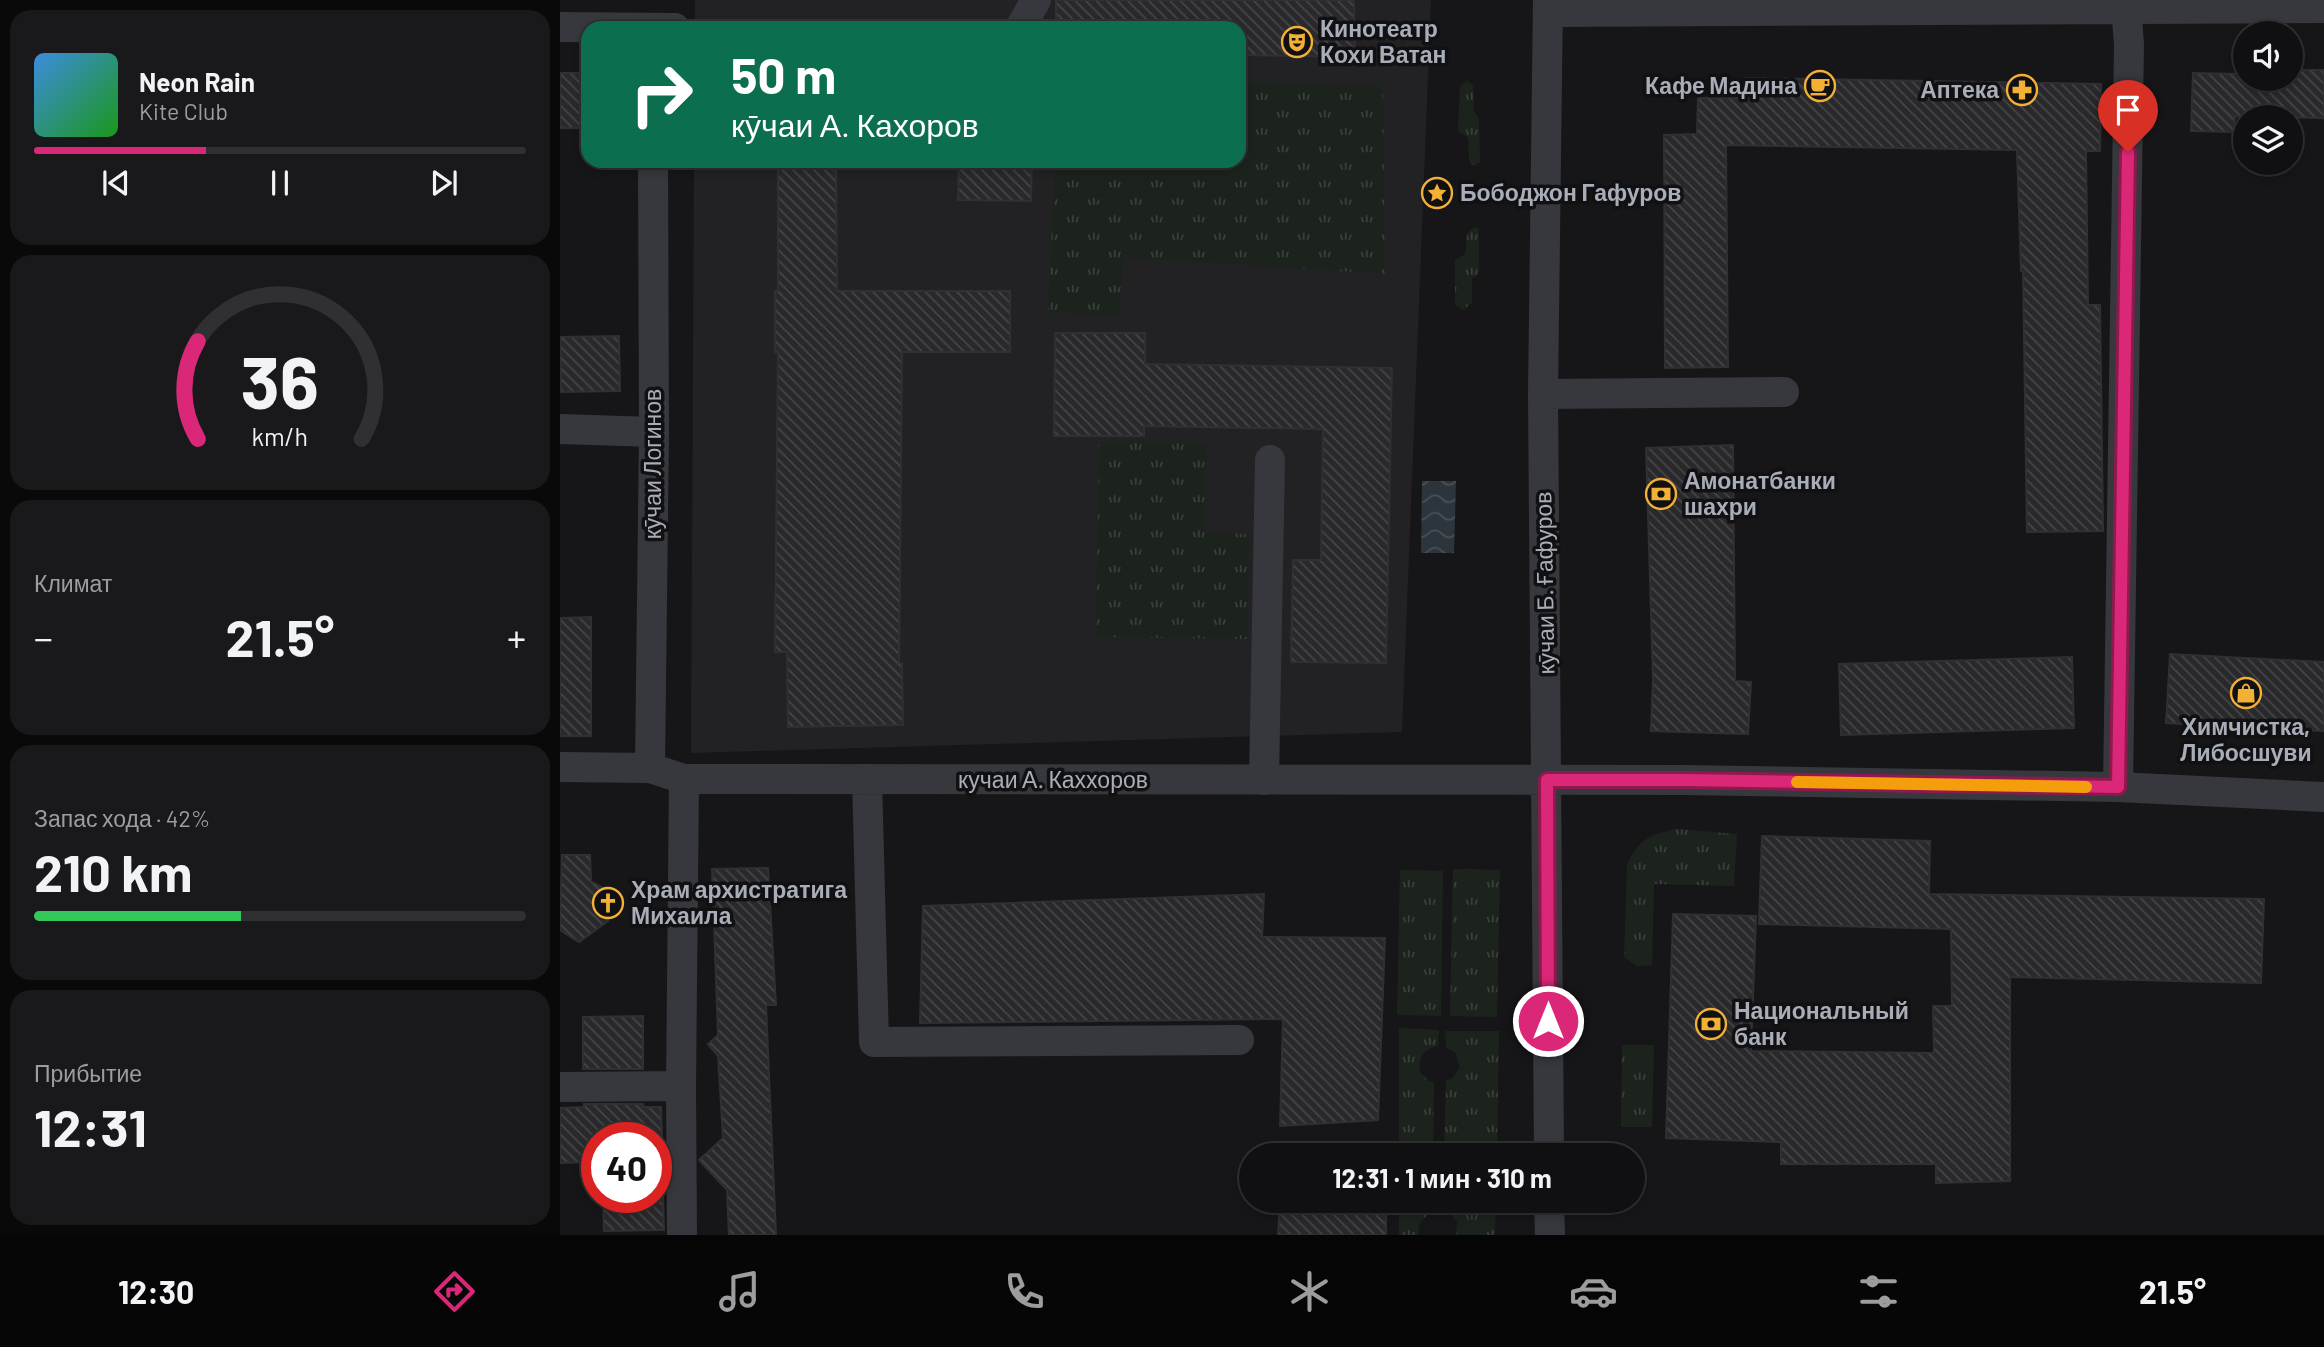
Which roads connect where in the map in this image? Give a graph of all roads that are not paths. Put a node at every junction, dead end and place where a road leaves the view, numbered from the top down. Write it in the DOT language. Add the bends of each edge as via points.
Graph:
graph roads {
  1 [pos="652,0"];
  2 [pos="1036,0"];
  3 [pos="2180,4"];
  4 [pos="1914,5"];
  5 [pos="1548,6"];
  6 [pos="2126,7"];
  7 [pos="2324,8"];
  8 [pos="652,21"];
  9 [pos="1024,21"];
  10 [pos="560,27"];
  11 [pos="581,27"];
  12 [pos="653,168"];
  13 [pos="1784,392"];
  14 [pos="1543,394"];
  15 [pos="560,429"];
  16 [pos="654,432"];
  17 [pos="1270,460"];
  18 [pos="560,767"];
  19 [pos="650,768"];
  20 [pos="684,779"];
  21 [pos="867,779"];
  22 [pos="1264,780"];
  23 [pos="1547,780"];
  24 [pos="2118,787"];
  25 [pos="2324,797"];
  26 [pos="1239,1040"];
  27 [pos="681,1086"];
  28 [pos="560,1087"];
  29 [pos="1549,1143"];
  30 [pos="1549,1213"];
  31 [pos="682,1235"];
  32 [pos="1550,1235"];
  1 -- 8 [label="street"];
  2 -- 9 [label="street"];
  3 -- 6 [label="street"];
  3 -- 7 [label="street"];
  4 -- 5 [label="street"];
  4 -- 6 [label="street"];
  5 -- 14 [label="street, кӯчаи Б. Ғафуров"];
  6 -- 24 [label="street"];
  10 -- 11 [label="street"];
  12 -- 16 [label="street, кӯчаи Логинов"];
  13 -- 14 [label="street"];
  14 -- 23 [label="street, кӯчаи Б. Ғафуров"];
  15 -- 16 [label="street"];
  16 -- 19 [label="street, кӯчаи Логинов"];
  17 -- 22 [label="street"];
  18 -- 19 [label="street, кучаи А. Каххоров"];
  19 -- 20 [label="street, кучаи А. Каххоров"];
  20 -- 21 [label="street, кучаи А. Каххоров"];
  20 -- 27 [label="street"];
  21 -- 22 [label="street, кучаи А. Каххоров"];
  21 -- 26 [label="street" via="874,1042"];
  22 -- 23 [label="street, кучаи А. Каххоров"];
  23 -- 24 [label="street, кучаи А. Каххоров"];
  23 -- 29 [label="street, кӯчаи Б. Ғафуров"];
  24 -- 25 [label="street, кучаи А. Каххоров"];
  27 -- 28 [label="street"];
  27 -- 31 [label="street"];
  30 -- 32 [label="street"];
}
